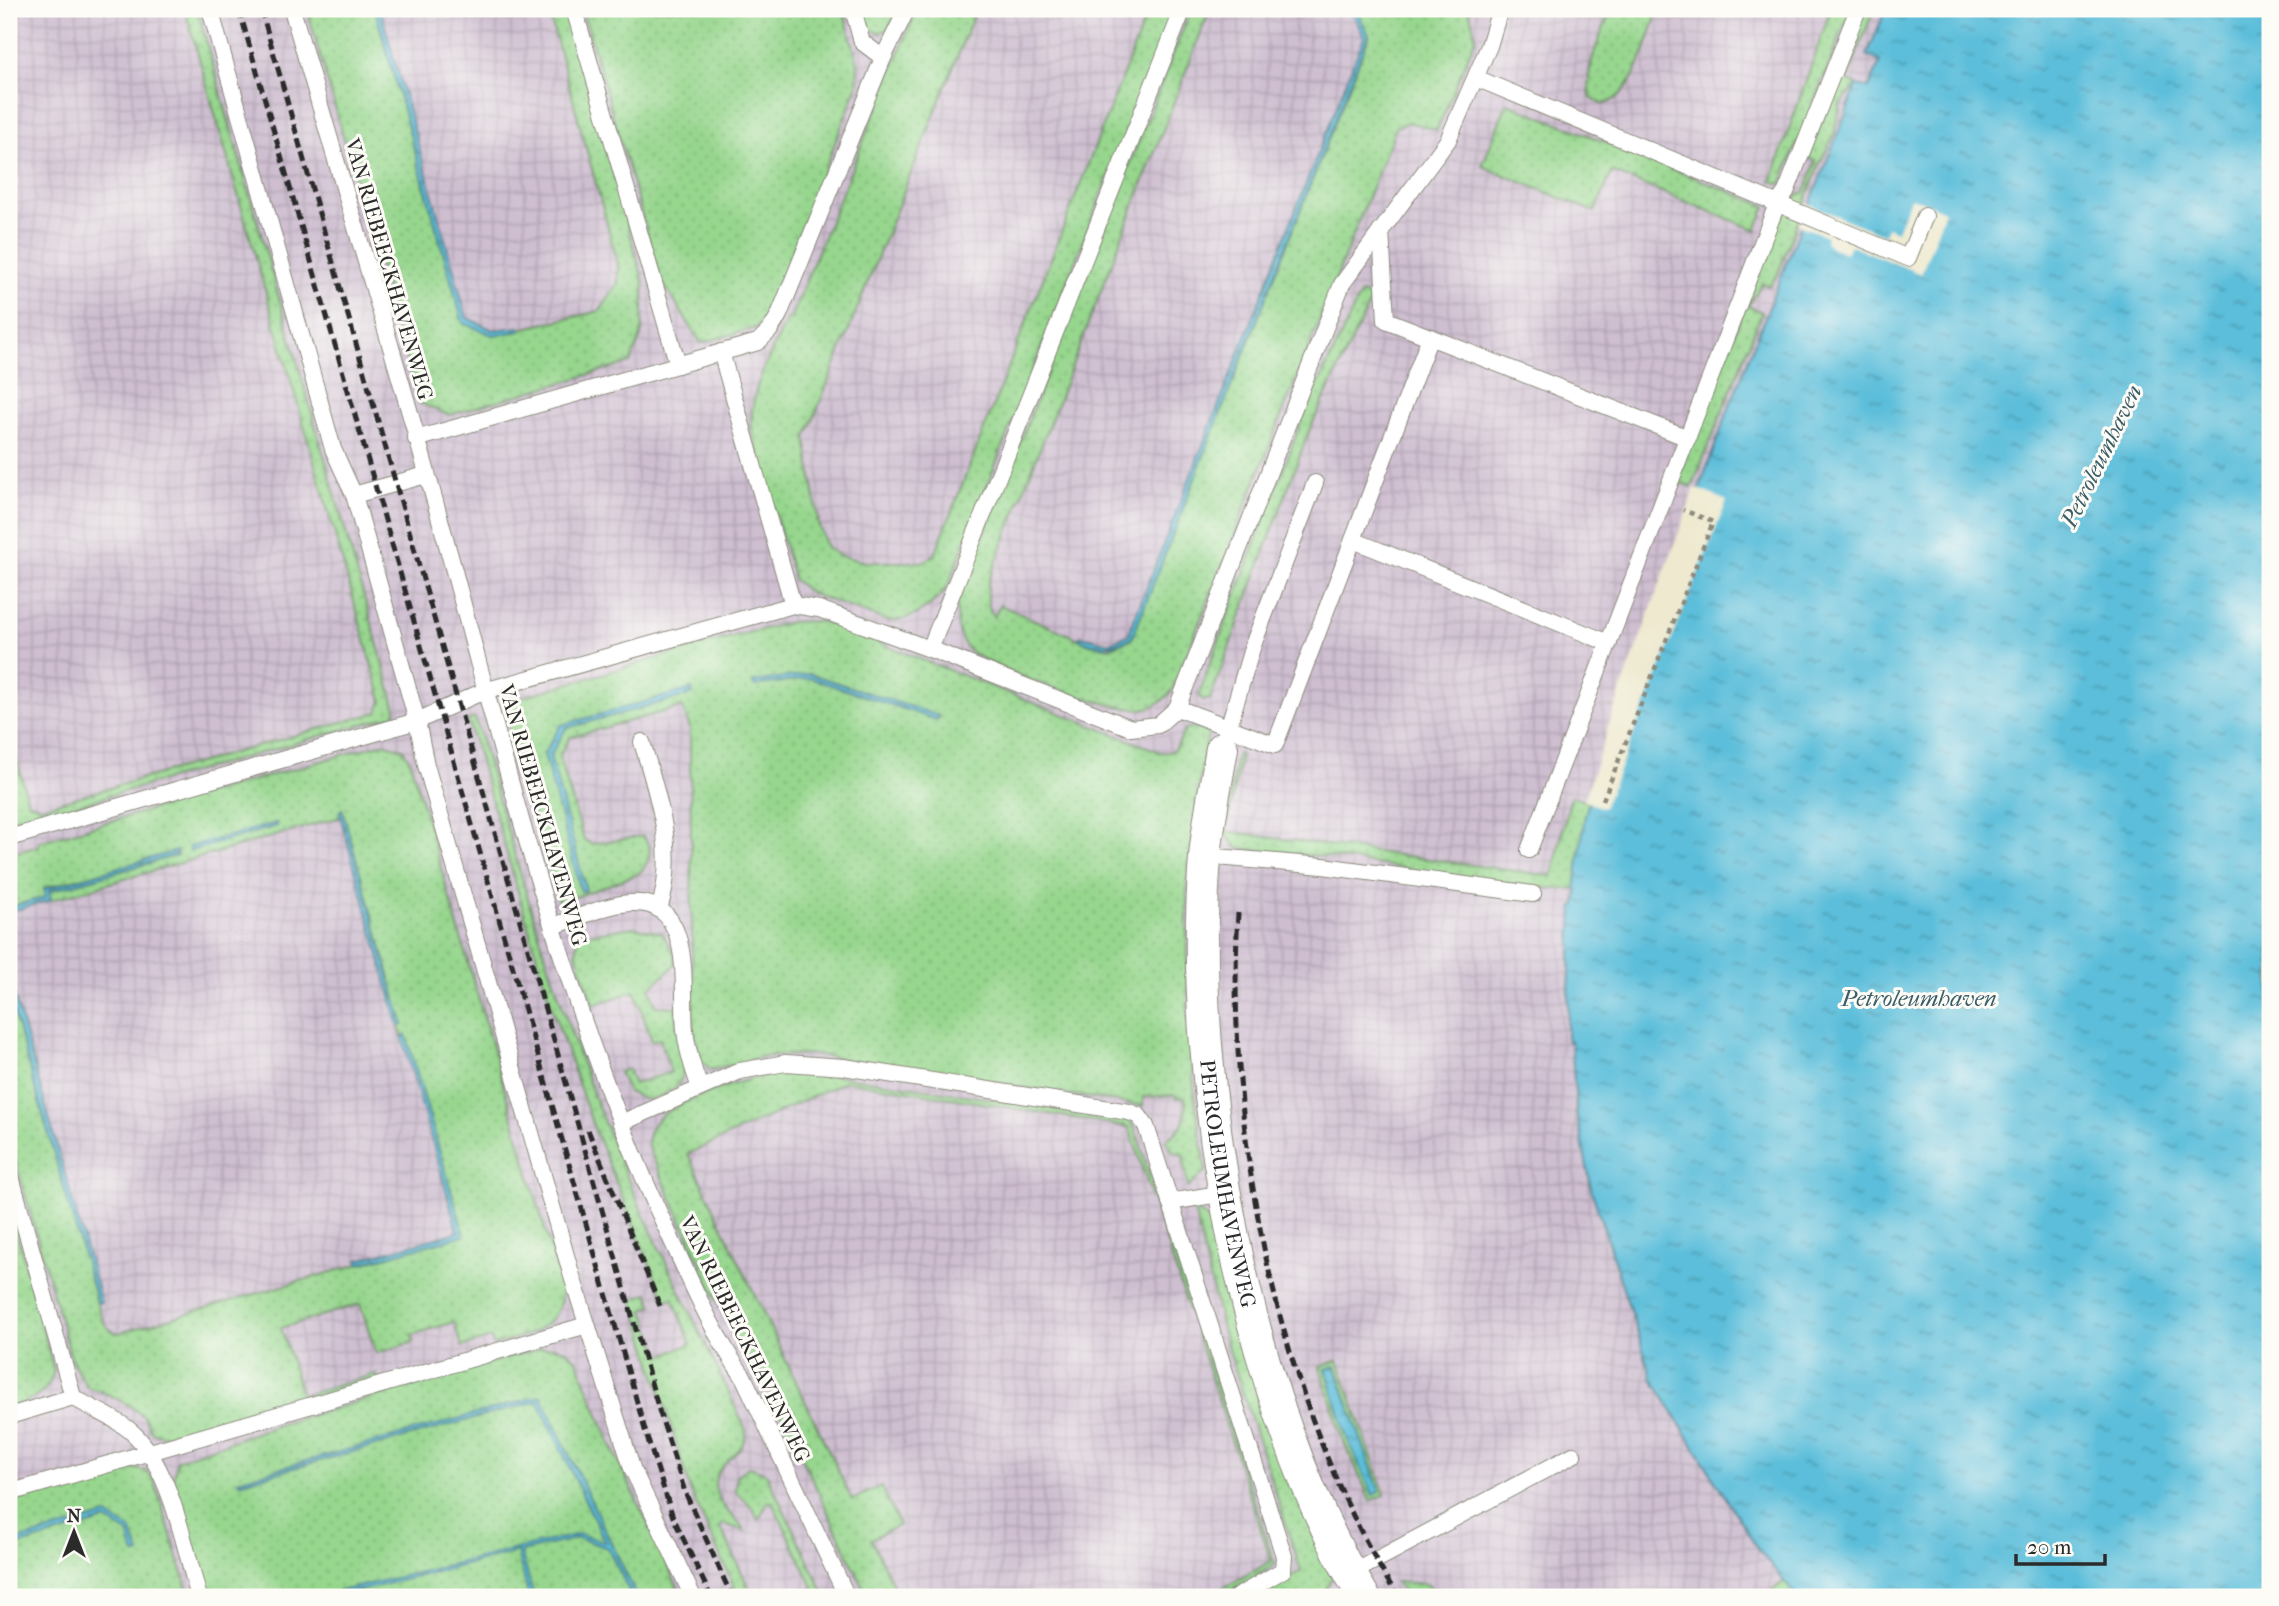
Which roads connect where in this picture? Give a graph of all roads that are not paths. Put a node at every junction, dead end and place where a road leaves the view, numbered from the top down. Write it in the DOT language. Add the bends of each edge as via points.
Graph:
graph roads {
  1 [pos="209,9"];
  2 [pos="292,9"];
  3 [pos="574,9"];
  4 [pos="853,9"];
  5 [pos="907,9"];
  6 [pos="1183,9"];
  7 [pos="1500,9"];
  8 [pos="1858,9"];
  9 [pos="883,58"];
  10 [pos="1476,78"];
  11 [pos="1777,204"];
  12 [pos="1925,216"];
  13 [pos="1381,230"];
  14 [pos="1430,337"];
  15 [pos="721,352"];
  16 [pos="678,365"];
  17 [pos="1688,438"];
  18 [pos="416,439"];
  19 [pos="426,475"];
  20 [pos="1315,483"];
  21 [pos="354,495"];
  22 [pos="1353,540"];
  23 [pos="793,605"];
  24 [pos="1609,643"];
  25 [pos="930,649"];
  26 [pos="484,691"];
  27 [pos="1177,708"];
  28 [pos="417,721"];
  29 [pos="1225,738"];
  30 [pos="642,743"];
  31 [pos="9,838"];
  32 [pos="1530,850"];
  33 [pos="1205,856"];
  34 [pos="1533,894"];
  35 [pos="659,909"];
  36 [pos="553,926"];
  37 [pos="699,1088"];
  38 [pos="621,1123"];
  39 [pos="9,1170"];
  40 [pos="1226,1193"];
  41 [pos="1170,1202"];
  42 [pos="587,1325"];
  43 [pos="73,1397"];
  44 [pos="9,1416"];
  45 [pos="149,1454"];
  46 [pos="1573,1455"];
  47 [pos="9,1493"];
  48 [pos="1357,1586"];
  49 [pos="199,1597"];
  50 [pos="693,1597"];
  51 [pos="847,1597"];
  52 [pos="1237,1597"];
  1 -- 21 [label="lane" via="332,449"];
  2 -- 18 [label="lane, VAN RIEBEECKHAVENWEG"];
  3 -- 16 [label="lane"];
  4 -- 9 [label="lane" via="862,42"];
  5 -- 9 [label="lane"];
  6 -- 25 [label="lane"];
  7 -- 10 [label="lane"];
  8 -- 11 [label="lane" via="1786,192"];
  9 -- 15 [label="lane" via="773,326 758,342"];
  10 -- 11 [label="lane"];
  10 -- 13 [label="lane" via="1448,140"];
  11 -- 12 [label="lane" via="1908,258"];
  11 -- 17 [label="lane"];
  13 -- 14 [label="lane" via="1386,320"];
  13 -- 27 [label="lane" via="1342,284"];
  14 -- 17 [label="lane"];
  14 -- 22 [label="lane"];
  15 -- 16 [label="lane"];
  15 -- 23 [label="lane"];
  16 -- 18 [label="lane"];
  17 -- 24 [label="lane"];
  18 -- 19 [label="lane, VAN RIEBEECKHAVENWEG"];
  19 -- 21 [label="lane"];
  19 -- 26 [label="lane, VAN RIEBEECKHAVENWEG"];
  20 -- 29 [label="lane" via="1253,645"];
  21 -- 28 [label="lane"];
  22 -- 24 [label="lane"];
  22 -- 29 [label="lane" via="1275,745"];
  23 -- 25 [label="lane" via="819,609"];
  23 -- 26 [label="lane"];
  24 -- 32 [label="lane"];
  25 -- 27 [label="lane" via="1131,728 1158,725"];
  26 -- 28 [label="lane"];
  26 -- 36 [label="lane, VAN RIEBEECKHAVENWEG"];
  27 -- 29 [label="lane"];
  28 -- 31 [label="lane"];
  28 -- 42 [label="lane"];
  29 -- 33 [label="street, PETROLEUMHAVENWEG"];
  30 -- 35 [label="lane" via="667,845"];
  33 -- 34 [label="lane" via="1323,866"];
  33 -- 40 [label="street, PETROLEUMHAVENWEG" via="1205,1016 1211,1097"];
  35 -- 36 [label="lane" via="630,903"];
  35 -- 37 [label="lane" via="680,939 685,1032"];
  36 -- 38 [label="lane, VAN RIEBEECKHAVENWEG"];
  37 -- 38 [label="lane"];
  37 -- 41 [label="lane" via="750,1069 807,1063 1129,1112 1146,1126"];
  38 -- 51 [label="lane, VAN RIEBEECKHAVENWEG" via="721,1346 743,1376"];
  39 -- 43 [label="lane"];
  40 -- 41 [label="lane"];
  40 -- 48 [label="street, PETROLEUMHAVENWEG" via="1254,1319 1281,1410 1318,1506"];
  41 -- 52 [label="lane" via="1284,1556 1283,1570"];
  42 -- 45 [label="lane"];
  42 -- 50 [label="lane" via="632,1468"];
  43 -- 44 [label="lane"];
  43 -- 45 [label="lane" via="137,1436"];
  45 -- 47 [label="lane"];
  45 -- 49 [label="lane" via="164,1482"];
  46 -- 48 [label="lane"];
}
